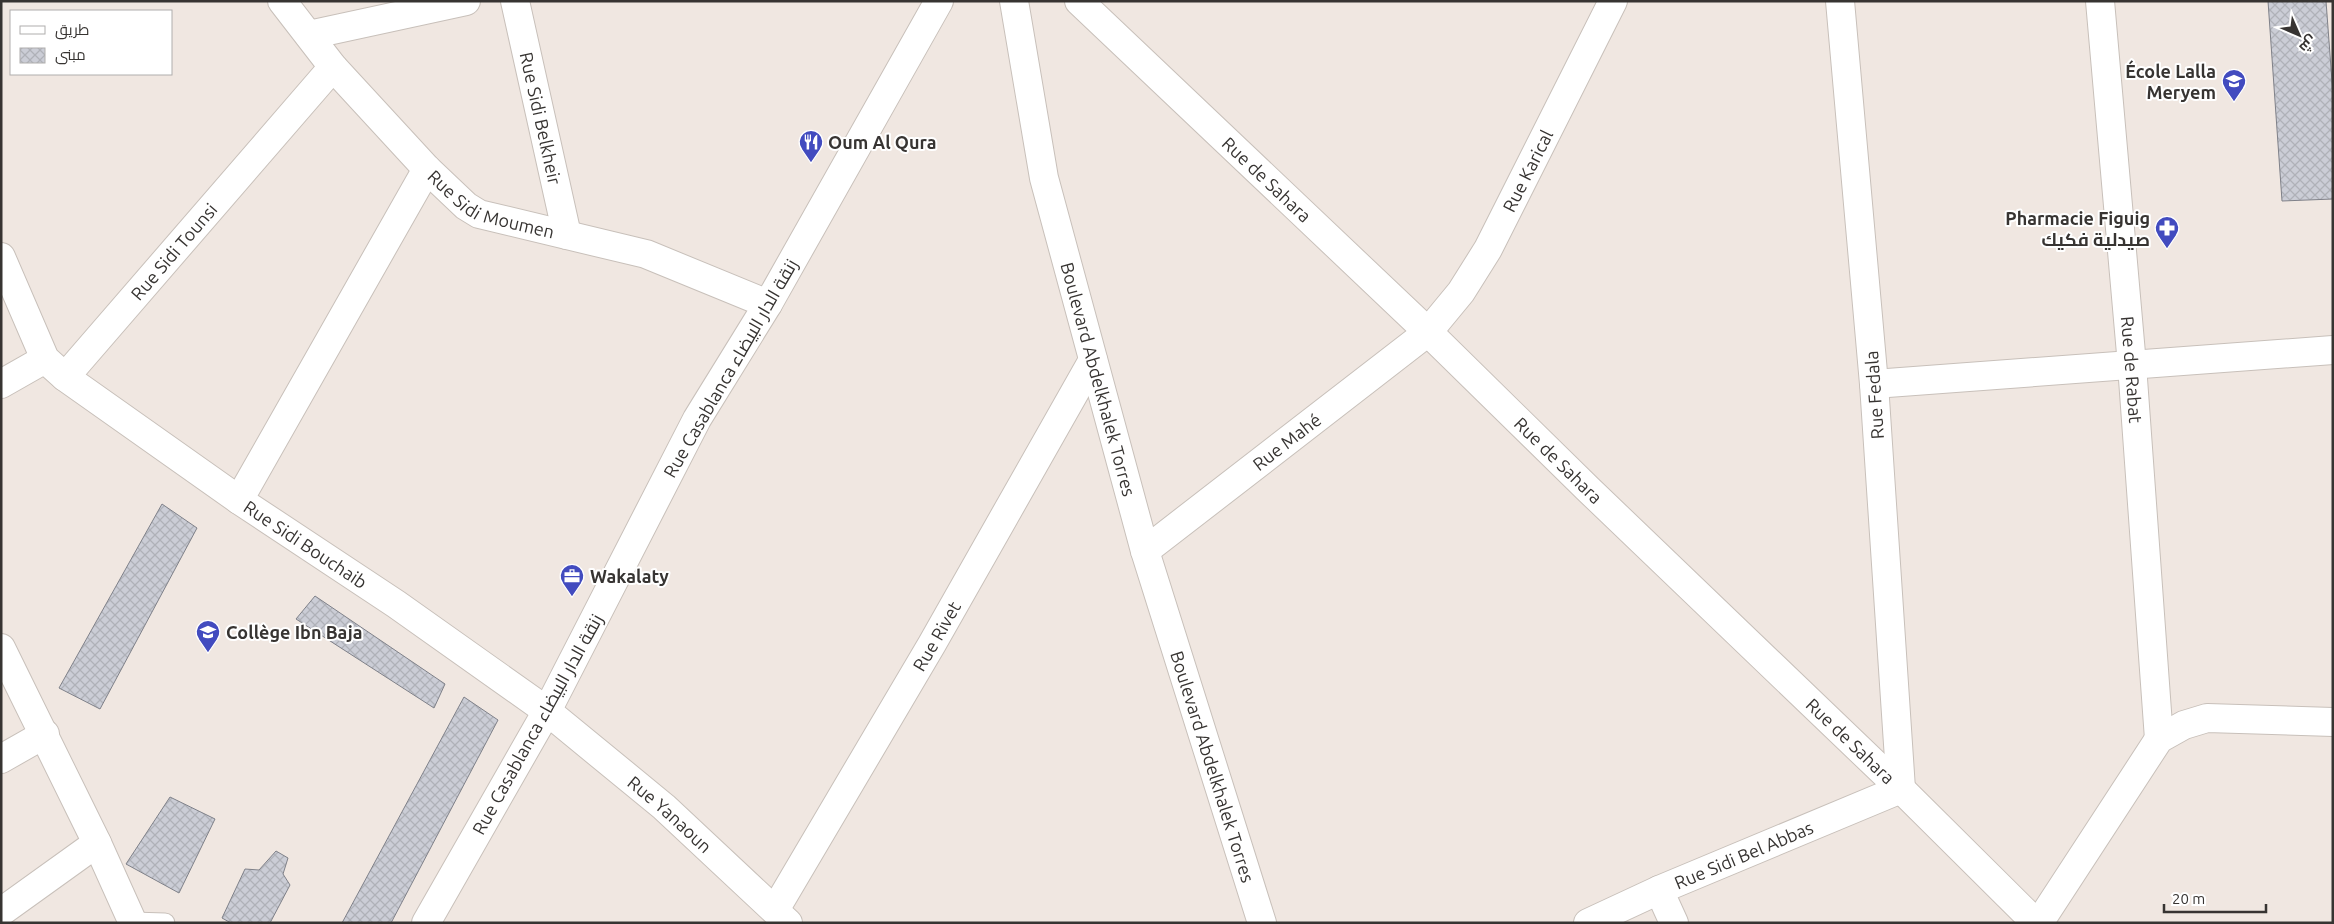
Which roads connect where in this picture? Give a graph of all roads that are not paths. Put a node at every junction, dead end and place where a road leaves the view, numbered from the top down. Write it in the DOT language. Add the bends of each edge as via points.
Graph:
graph roads {
  1 [pos="282,1"];
  2 [pos="466,1"];
  3 [pos="515,1"];
  4 [pos="939,1"];
  5 [pos="1014,1"];
  6 [pos="1079,1"];
  7 [pos="1613,1"];
  8 [pos="1840,1"];
  9 [pos="2100,1"];
  10 [pos="310,35"];
  11 [pos="332,67"];
  12 [pos="427,169"];
  13 [pos="567,235"];
  14 [pos="1,258"];
  15 [pos="768,304"];
  16 [pos="1428,332"];
  17 [pos="2333,350"];
  18 [pos="45,359"];
  19 [pos="1093,360"];
  20 [pos="2132,365"];
  21 [pos="65,377"];
  22 [pos="1,384"];
  23 [pos="1874,384"];
  24 [pos="239,500"];
  25 [pos="1145,551"];
  26 [pos="1,648"];
  27 [pos="547,711"];
  28 [pos="2333,722"];
  29 [pos="45,734"];
  30 [pos="2159,740"];
  31 [pos="1,759"];
  32 [pos="1901,789"];
  33 [pos="97,843"];
  34 [pos="1660,890"];
  35 [pos="1,912"];
  36 [pos="782,917"];
  37 [pos="132,922"];
  38 [pos="165,923"];
  39 [pos="426,923"];
  40 [pos="1262,923"];
  41 [pos="1588,923"];
  42 [pos="1674,923"];
  43 [pos="2038,923"];
  1 -- 10 [label="street, Rue Sidi Moumen"];
  2 -- 10 [label="street"];
  3 -- 13 [label="street, Rue Sidi Belkheir"];
  4 -- 15 [label="street, Rue Casablanca زنقة الدار البيضاء"];
  5 -- 19 [label="street, Boulevard Abdelkhalek Torres" via="1044,178"];
  6 -- 16 [label="street, Rue de Sahara"];
  7 -- 16 [label="street, Rue Karical" via="1488,249 1461,292"];
  8 -- 23 [label="street, Rue Fedala"];
  9 -- 20 [label="street, Rue de Rabat"];
  10 -- 11 [label="street, Rue Sidi Moumen"];
  11 -- 12 [label="street, Rue Sidi Moumen"];
  11 -- 21 [label="street, Rue Sidi Tounsi"];
  12 -- 13 [label="street, Rue Sidi Moumen" via="479,214"];
  12 -- 24 [label="street"];
  13 -- 15 [label="street, Rue Sidi Moumen" via="646,254"];
  14 -- 18 [label="street"];
  15 -- 27 [label="street, Rue Casablanca زنقة الدار البيضاء" via="697,419"];
  16 -- 25 [label="street, Rue Mahé"];
  16 -- 32 [label="street, Rue de Sahara"];
  17 -- 20 [label="street"];
  18 -- 21 [label="street"];
  18 -- 22 [label="street"];
  19 -- 25 [label="street, Boulevard Abdelkhalek Torres"];
  19 -- 36 [label="street, Rue Rivet"];
  20 -- 23 [label="street"];
  20 -- 30 [label="street, Rue de Rabat"];
  21 -- 24 [label="street, Rue Sidi Bouchaib"];
  23 -- 32 [label="street, Rue Fedala"];
  24 -- 27 [label="street, Rue Sidi Bouchaib" via="396,604"];
  25 -- 40 [label="street, Boulevard Abdelkhalek Torres"];
  26 -- 29 [label="street"];
  27 -- 36 [label="street, Rue Yanaoun" via="664,807"];
  27 -- 39 [label="street, Rue Casablanca زنقة الدار البيضاء"];
  28 -- 30 [label="street" via="2207,718 2184,725"];
  29 -- 31 [label="street"];
  29 -- 33 [label="street"];
  30 -- 43 [label="street"];
  32 -- 34 [label="street, Rue Sidi Bel Abbas"];
  32 -- 43 [label="street, Rue de Sahara"];
  33 -- 35 [label="street"];
  33 -- 37 [label="street"];
  34 -- 41 [label="street, Rue Sidi Bel Abbas"];
  34 -- 42 [label="street"];
  37 -- 38 [label="lane"];
}
